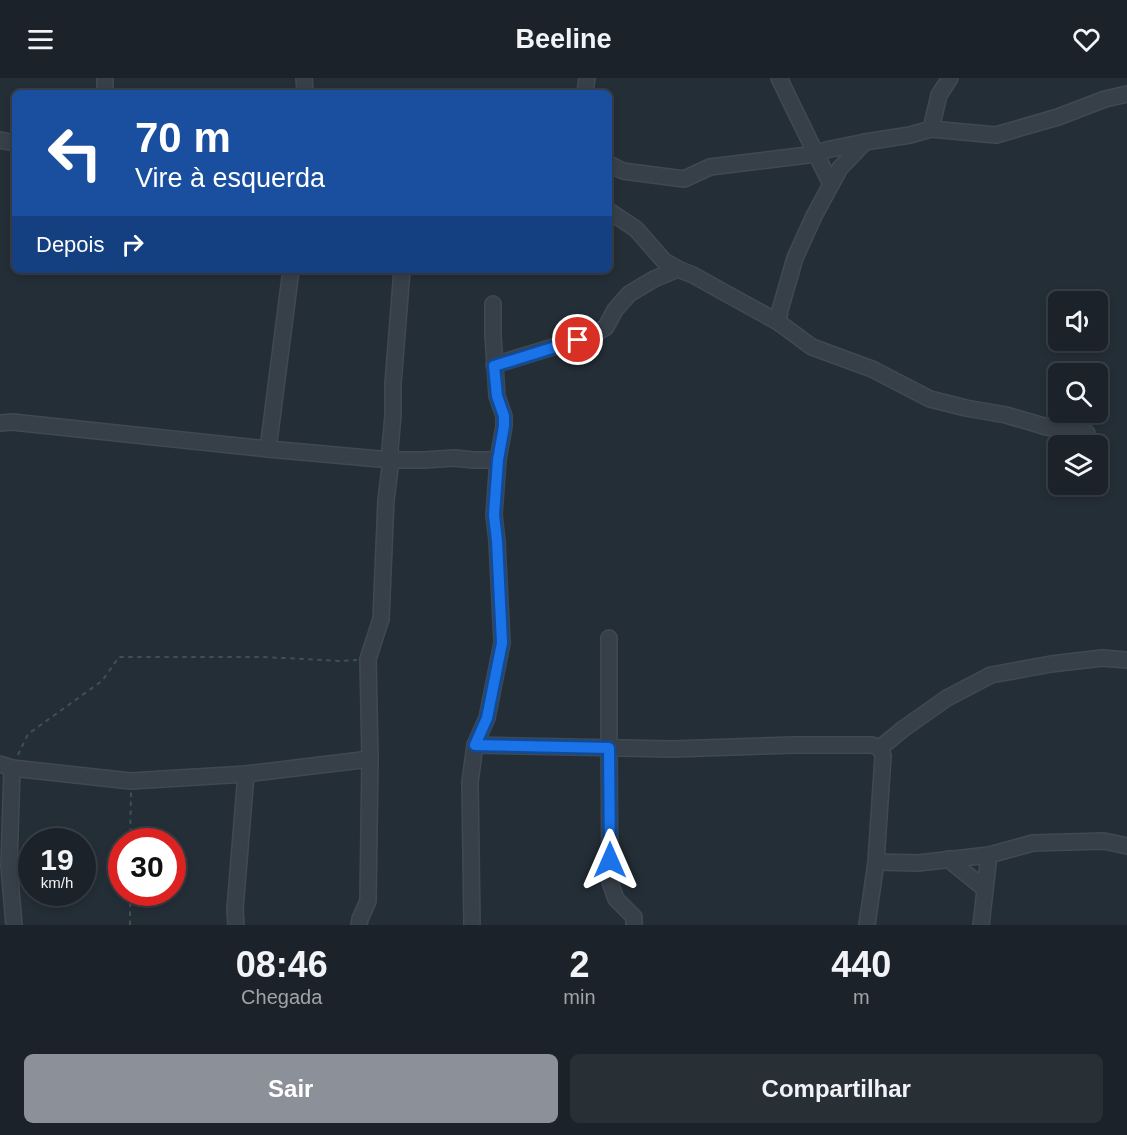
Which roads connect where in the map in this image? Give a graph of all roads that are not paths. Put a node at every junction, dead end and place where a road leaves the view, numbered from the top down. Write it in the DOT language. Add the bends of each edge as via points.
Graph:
graph roads {
  1 [pos="779,78"];
  2 [pos="950,78"];
  3 [pos="1127,94"];
  4 [pos="931,129"];
  5 [pos="865,142"];
  6 [pos="816,154"];
  7 [pos="612,166"];
  8 [pos="831,184"];
  9 [pos="612,213"];
  10 [pos="678,269"];
  11 [pos="291,273"];
  12 [pos="402,273"];
  13 [pos="493,304"];
  14 [pos="778,322"];
  15 [pos="494,366"];
  16 [pos="0,423"];
  17 [pos="1087,433"];
  18 [pos="268,449"];
  19 [pos="391,460"];
  20 [pos="498,460"];
  21 [pos="609,638"];
  22 [pos="1127,660"];
  23 [pos="475,745"];
  24 [pos="609,748"];
  25 [pos="880,748"];
  26 [pos="370,759"];
  27 [pos="6,766"];
  28 [pos="246,774"];
  29 [pos="1127,846"];
  30 [pos="988,855"];
  31 [pos="948,859"];
  32 [pos="876,862"];
  33 [pos="985,889"];
  34 [pos="14,925"];
  35 [pos="236,925"];
  36 [pos="359,925"];
  37 [pos="472,925"];
  38 [pos="634,925"];
  39 [pos="867,925"];
  40 [pos="981,925"];
  1 -- 6 [label="street"];
  2 -- 4 [label="street" via="939,95"];
  3 -- 4 [label="street" via="996,135"];
  4 -- 5 [label="street"];
  5 -- 6 [label="street"];
  5 -- 8 [label="street" via="840,168"];
  6 -- 7 [label="street" via="710,167 684,179 623,171"];
  6 -- 8 [label="street"];
  8 -- 14 [label="street" via="795,258"];
  9 -- 10 [label="street" via="636,229 664,261"];
  10 -- 14 [label="street"];
  10 -- 15 [label="street" via="629,294 606,327 590,337"];
  11 -- 18 [label="street"];
  12 -- 19 [label="street"];
  13 -- 15 [label="street"];
  14 -- 17 [label="street" via="812,346 872,369 930,399"];
  15 -- 20 [label="street" via="504,416"];
  16 -- 18 [label="street"];
  18 -- 19 [label="street"];
  19 -- 20 [label="street"];
  19 -- 26 [label="street" via="381,619 369,659"];
  20 -- 23 [label="street" via="494,515 502,643 487,718"];
  21 -- 24 [label="street"];
  22 -- 25 [label="street" via="1102,658 991,675 947,698"];
  23 -- 24 [label="street"];
  23 -- 37 [label="street" via="470,782"];
  24 -- 25 [label="street"];
  24 -- 38 [label="street" via="610,882 616,899 634,917"];
  25 -- 32 [label="street" via="883,756"];
  26 -- 28 [label="street"];
  26 -- 36 [label="street" via="368,901"];
  27 -- 28 [label="street" via="130,781"];
  27 -- 34 [label="street"];
  28 -- 35 [label="street"];
  29 -- 30 [label="street" via="1104,841 1033,843"];
  30 -- 31 [label="street"];
  30 -- 33 [label="street"];
  31 -- 32 [label="street"];
  31 -- 33 [label="street"];
  32 -- 39 [label="street"];
  33 -- 40 [label="street"];
}
